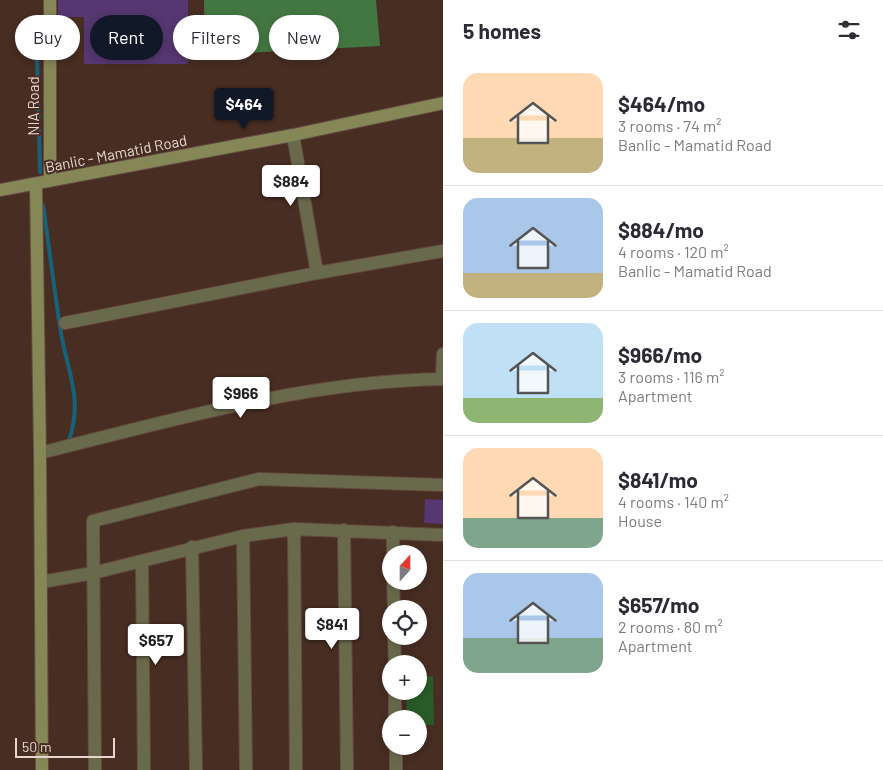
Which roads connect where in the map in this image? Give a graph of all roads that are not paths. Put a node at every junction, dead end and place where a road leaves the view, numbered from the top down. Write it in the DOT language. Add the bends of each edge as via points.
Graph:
graph roads {
  1 [pos="50,0"];
  2 [pos="443,103"];
  3 [pos="292,135"];
  4 [pos="50,181"];
  5 [pos="36,185"];
  6 [pos="0,190"];
  7 [pos="443,252"];
  8 [pos="317,273"];
  9 [pos="65,324"];
  10 [pos="443,354"];
  11 [pos="442,379"];
  12 [pos="40,453"];
  13 [pos="443,485"];
  14 [pos="294,529"];
  15 [pos="344,530"];
  16 [pos="393,532"];
  17 [pos="443,534"];
  18 [pos="243,536"];
  19 [pos="393,545"];
  20 [pos="192,547"];
  21 [pos="142,561"];
  22 [pos="93,573"];
  23 [pos="41,582"];
  24 [pos="396,755"];
  25 [pos="42,770"];
  26 [pos="95,770"];
  27 [pos="144,770"];
  28 [pos="196,770"];
  29 [pos="246,770"];
  30 [pos="296,770"];
  31 [pos="347,770"];
  32 [pos="396,770"];
  1 -- 4 [label="street, NIA Road"];
  2 -- 3 [label="street, Banlic - Mamatid Road"];
  3 -- 4 [label="street, Banlic - Mamatid Road"];
  3 -- 8 [label="street"];
  4 -- 5 [label="street, Banlic - Mamatid Road"];
  5 -- 6 [label="street, Banlic - Mamatid Road"];
  5 -- 12 [label="street"];
  7 -- 8 [label="street"];
  8 -- 9 [label="street"];
  10 -- 11 [label="street"];
  11 -- 12 [label="street" via="332,388 221,408"];
  12 -- 23 [label="street"];
  13 -- 22 [label="street" via="259,479 92,521"];
  14 -- 15 [label="street"];
  14 -- 18 [label="street"];
  14 -- 30 [label="street"];
  15 -- 16 [label="street"];
  15 -- 31 [label="street"];
  16 -- 17 [label="street"];
  16 -- 19 [label="street"];
  18 -- 20 [label="street"];
  18 -- 29 [label="street"];
  20 -- 21 [label="street"];
  20 -- 28 [label="street"];
  21 -- 22 [label="street"];
  21 -- 27 [label="street"];
  22 -- 23 [label="street"];
  22 -- 26 [label="street"];
  23 -- 25 [label="street"];
  24 -- 32 [label="street"];
}
